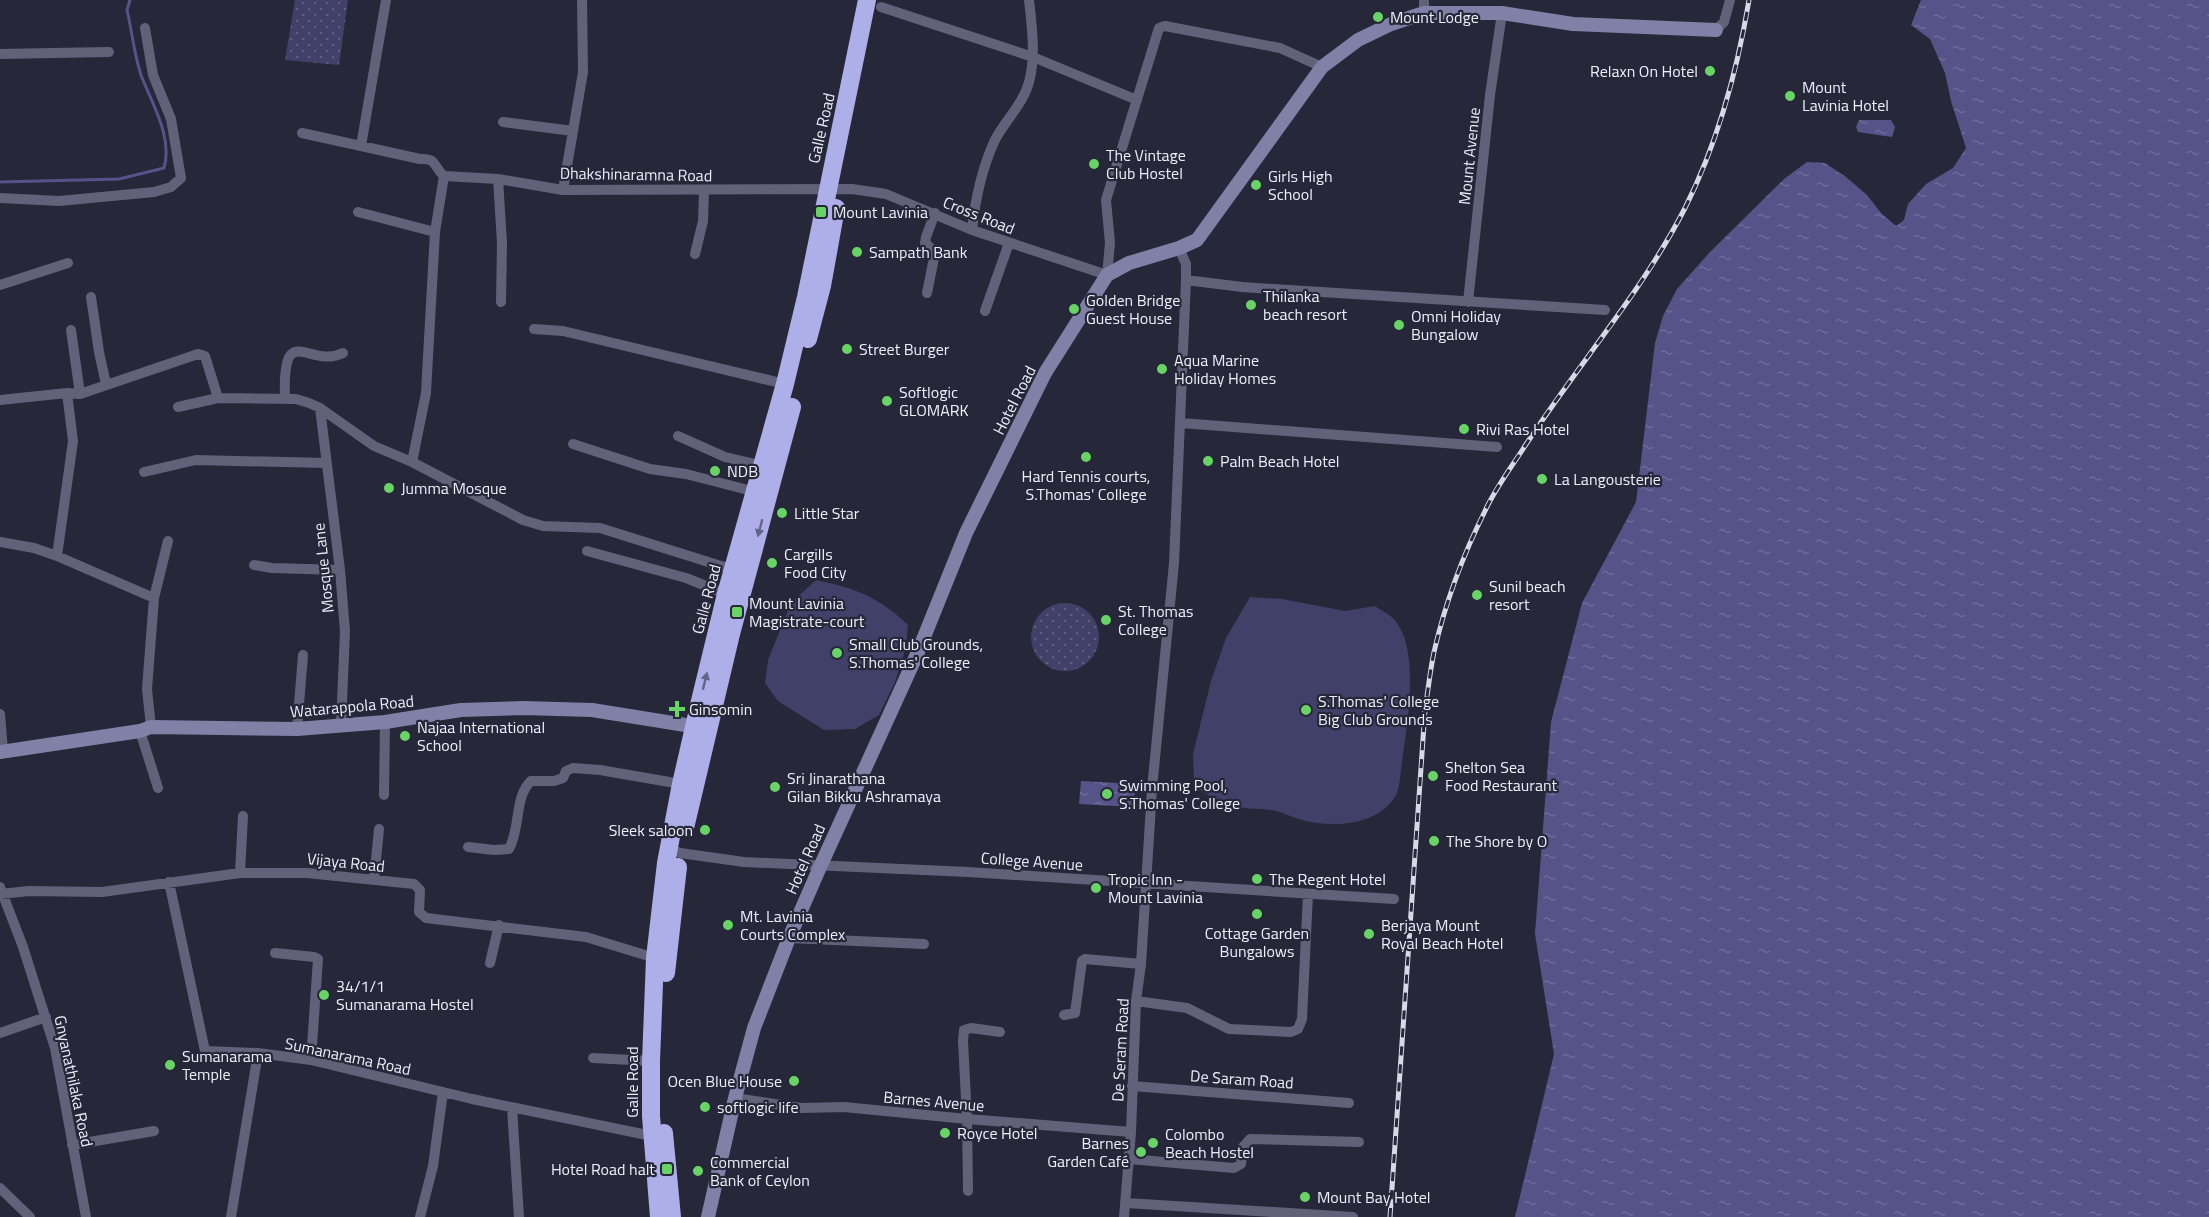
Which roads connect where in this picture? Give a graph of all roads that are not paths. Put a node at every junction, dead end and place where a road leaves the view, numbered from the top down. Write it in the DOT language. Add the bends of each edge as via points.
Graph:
graph roads {
  1 [pos="386,0"];
  2 [pos="582,0"];
  3 [pos="1029,0"];
  4 [pos="1730,0"];
  5 [pos="875,2"];
  6 [pos="1424,7"];
  7 [pos="1502,13"];
  8 [pos="145,28"];
  9 [pos="1716,30"];
  10 [pos="109,52"];
  11 [pos="0,54"];
  12 [pos="1033,57"];
  13 [pos="1322,67"];
  14 [pos="1137,100"];
  15 [pos="502,122"];
  16 [pos="573,131"];
  17 [pos="302,133"];
  18 [pos="361,146"];
  19 [pos="444,176"];
  20 [pos="498,179"];
  21 [pos="563,190"];
  22 [pos="833,190"];
  23 [pos="704,191"];
  24 [pos="0,198"];
  25 [pos="358,213"];
  26 [pos="935,213"];
  27 [pos="972,230"];
  28 [pos="435,232"];
  29 [pos="1009,243"];
  30 [pos="1179,248"];
  31 [pos="695,254"];
  32 [pos="68,263"];
  33 [pos="1107,275"];
  34 [pos="1186,280"];
  35 [pos="0,285"];
  36 [pos="927,292"];
  37 [pos="91,297"];
  38 [pos="501,302"];
  39 [pos="1468,302"];
  40 [pos="1605,310"];
  41 [pos="985,311"];
  42 [pos="534,329"];
  43 [pos="71,330"];
  44 [pos="343,353"];
  45 [pos="785,384"];
  46 [pos="102,386"];
  47 [pos="67,393"];
  48 [pos="80,394"];
  49 [pos="218,398"];
  50 [pos="285,399"];
  51 [pos="0,400"];
  52 [pos="177,407"];
  53 [pos="320,408"];
  54 [pos="1181,423"];
  55 [pos="678,436"];
  56 [pos="573,444"];
  57 [pos="1497,447"];
  58 [pos="412,462"];
  59 [pos="326,463"];
  60 [pos="763,465"];
  61 [pos="144,472"];
  62 [pos="756,492"];
  63 [pos="168,541"];
  64 [pos="0,542"];
  65 [pos="587,551"];
  66 [pos="57,556"];
  67 [pos="254,565"];
  68 [pos="340,570"];
  69 [pos="741,572"];
  70 [pos="726,594"];
  71 [pos="154,598"];
  72 [pos="303,656"];
  73 [pos="0,714"];
  74 [pos="385,722"];
  75 [pos="341,726"];
  76 [pos="701,727"];
  77 [pos="146,729"];
  78 [pos="297,729"];
  79 [pos="1,752"];
  80 [pos="681,784"];
  81 [pos="158,788"];
  82 [pos="384,795"];
  83 [pos="243,816"];
  84 [pos="379,829"];
  85 [pos="468,847"];
  86 [pos="675,851"];
  87 [pos="820,867"];
  88 [pos="240,873"];
  89 [pos="374,880"];
  90 [pos="169,882"];
  91 [pos="1146,884"];
  92 [pos="1,892"];
  93 [pos="1308,894"];
  94 [pos="1394,899"];
  95 [pos="499,925"];
  96 [pos="789,938"];
  97 [pos="924,944"];
  98 [pos="275,953"];
  99 [pos="655,958"];
  100 [pos="490,963"];
  101 [pos="1141,964"];
  102 [pos="1136,1001"];
  103 [pos="1064,1015"];
  104 [pos="46,1017"];
  105 [pos="1000,1032"];
  106 [pos="0,1034"];
  107 [pos="258,1053"];
  108 [pos="593,1058"];
  109 [pos="311,1060"];
  110 [pos="651,1061"];
  111 [pos="1132,1086"];
  112 [pos="442,1092"];
  113 [pos="735,1098"];
  114 [pos="1349,1102"];
  115 [pos="512,1108"];
  116 [pos="967,1119"];
  117 [pos="154,1131"];
  118 [pos="1131,1132"];
  119 [pos="652,1136"];
  120 [pos="1359,1142"];
  121 [pos="72,1145"];
  122 [pos="1129,1159"];
  123 [pos="0,1188"];
  124 [pos="968,1191"];
  125 [pos="1126,1203"];
  126 [pos="30,1217"];
  127 [pos="86,1217"];
  128 [pos="231,1217"];
  129 [pos="420,1217"];
  130 [pos="519,1217"];
  131 [pos="659,1217"];
  132 [pos="672,1217"];
  133 [pos="708,1217"];
  134 [pos="1124,1217"];
  135 [pos="1353,1217"];
  1 -- 18 [label="street"];
  2 -- 16 [label="street" via="583,72"];
  3 -- 12 [label="street"];
  4 -- 9 [label="street" via="1724,22"];
  5 -- 12 [label="street"];
  5 -- 22 [label="highway, Galle Road"];
  6 -- 7 [label="street"];
  6 -- 13 [label="street" via="1358,40"];
  7 -- 9 [label="street" via="1573,24"];
  7 -- 39 [label="street, Mount Avenue"];
  8 -- 24 [label="street" via="153,75 171,119 181,178 171,188 154,192 58,201"];
  10 -- 11 [label="street"];
  12 -- 14 [label="street"];
  12 -- 27 [label="street" via="1023,97 987,160"];
  13 -- 14 [label="street" via="1280,48 1165,26 1159,28"];
  13 -- 30 [label="street" via="1203,234 1192,244"];
  14 -- 33 [label="street" via="1106,200 1110,243"];
  15 -- 16 [label="street"];
  16 -- 21 [label="street"];
  17 -- 18 [label="street"];
  18 -- 19 [label="street" via="428,158"];
  19 -- 20 [label="street, Dhakshinaramna Road"];
  19 -- 28 [label="street"];
  20 -- 21 [label="street, Dhakshinaramna Road"];
  20 -- 38 [label="street"];
  21 -- 23 [label="street, Dhakshinaramna Road"];
  22 -- 23 [label="street, Dhakshinaramna Road"];
  22 -- 26 [label="street, Cross Road" via="886,194"];
  22 -- 45 [label="highway, Galle Road"];
  22 -- 69 [label="highway, Galle Road, one-way" via="822,286"];
  23 -- 31 [label="street" via="703,220"];
  25 -- 28 [label="street"];
  26 -- 27 [label="street, Cross Road"];
  26 -- 36 [label="street" via="926,237 934,258"];
  27 -- 29 [label="street, Cross Road"];
  28 -- 58 [label="street" via="426,393"];
  29 -- 33 [label="street, Cross Road"];
  29 -- 41 [label="street"];
  30 -- 33 [label="street" via="1130,263"];
  30 -- 34 [label="street, De Seram Road" via="1186,264"];
  32 -- 35 [label="street"];
  33 -- 87 [label="street, Hotel Road" via="1045,373 966,533 918,652"];
  34 -- 39 [label="street"];
  34 -- 54 [label="street, De Seram Road"];
  37 -- 46 [label="street"];
  39 -- 40 [label="street"];
  42 -- 45 [label="street" via="563,331"];
  43 -- 48 [label="street"];
  44 -- 50 [label="street" via="294,351 284,377"];
  45 -- 60 [label="highway, Galle Road"];
  46 -- 48 [label="street"];
  46 -- 49 [label="street" via="198,354 205,356"];
  47 -- 48 [label="street"];
  47 -- 51 [label="street"];
  47 -- 66 [label="street" via="73,441"];
  49 -- 50 [label="street"];
  49 -- 52 [label="street"];
  50 -- 53 [label="street"];
  53 -- 58 [label="street" via="374,446"];
  53 -- 59 [label="street, Mosque Lane"];
  54 -- 57 [label="street"];
  54 -- 91 [label="street, De Seram Road" via="1174,563"];
  55 -- 60 [label="street" via="725,457"];
  56 -- 62 [label="street" via="650,469"];
  58 -- 69 [label="street" via="523,520 543,526 600,528"];
  59 -- 61 [label="street" via="196,460"];
  59 -- 68 [label="street, Mosque Lane"];
  60 -- 62 [label="highway, Galle Road"];
  62 -- 69 [label="highway, Galle Road"];
  63 -- 71 [label="street"];
  64 -- 66 [label="street"];
  65 -- 70 [label="street" via="686,578"];
  66 -- 71 [label="street"];
  67 -- 68 [label="street"];
  68 -- 75 [label="street, Mosque Lane" via="345,631"];
  69 -- 70 [label="highway, Galle Road"];
  69 -- 76 [label="highway, Galle Road"];
  76 -- 70 [label="highway, Galle Road, one-way"];
  71 -- 77 [label="street"];
  72 -- 78 [label="street"];
  73 -- 79 [label="street"];
  74 -- 75 [label="street, Watarappola Road"];
  74 -- 76 [label="street, Watarappola Road" via="461,710 523,708 592,710"];
  74 -- 82 [label="street"];
  75 -- 78 [label="street, Watarappola Road"];
  76 -- 80 [label="highway, Galle Road"];
  76 -- 86 [label="highway, Galle Road"];
  77 -- 78 [label="street, Watarappola Road"];
  77 -- 79 [label="street, Watarappola Road"];
  77 -- 81 [label="street"];
  80 -- 85 [label="street" via="573,768 563,778 531,781 522,789 509,849"];
  80 -- 86 [label="highway, Galle Road"];
  83 -- 88 [label="street"];
  84 -- 89 [label="street"];
  86 -- 87 [label="street, College Avenue" via="744,862"];
  86 -- 99 [label="highway, Galle Road" via="659,913"];
  86 -- 132 [label="highway, Galle Road" via="663,1029 664,1137"];
  87 -- 91 [label="street, College Avenue"];
  87 -- 96 [label="street, Hotel Road"];
  88 -- 89 [label="street, Vijaya Road" via="307,873"];
  88 -- 90 [label="street, Vijaya Road"];
  89 -- 95 [label="street, Vijaya Road" via="414,884 420,890 419,912 426,918"];
  90 -- 92 [label="street, Vijaya Road" via="102,892"];
  90 -- 107 [label="street, Sumanarama Road" via="205,1051"];
  91 -- 93 [label="street, College Avenue"];
  91 -- 101 [label="street, De Seram Road"];
  92 -- 104 [label="street, Gnyanathilaka Road"];
  93 -- 94 [label="street, College Avenue"];
  93 -- 102 [label="street" via="1302,1019 1298,1029 1229,1029 1187,1008"];
  95 -- 99 [label="street, Vijaya Road" via="586,937"];
  95 -- 100 [label="street"];
  96 -- 97 [label="street"];
  96 -- 113 [label="street, Hotel Road" via="754,1028"];
  98 -- 109 [label="street" via="318,959"];
  99 -- 110 [label="highway, Galle Road"];
  101 -- 102 [label="street, De Seram Road"];
  101 -- 103 [label="street" via="1082,961 1075,1013"];
  102 -- 111 [label="street, De Seram Road"];
  104 -- 106 [label="street"];
  104 -- 121 [label="street, Gnyanathilaka Road"];
  105 -- 116 [label="street" via="964,1030"];
  107 -- 109 [label="street, Sumanarama Road"];
  107 -- 128 [label="street"];
  108 -- 110 [label="street"];
  109 -- 112 [label="street, Sumanarama Road"];
  110 -- 119 [label="highway, Galle Road"];
  111 -- 114 [label="street, De Saram Road"];
  111 -- 118 [label="street, De Seram Road"];
  112 -- 115 [label="street, Sumanarama Road"];
  112 -- 129 [label="street" via="433,1166"];
  113 -- 116 [label="street, Barnes Avenue" via="801,1108 844,1107"];
  113 -- 133 [label="street, Hotel Road"];
  115 -- 119 [label="street, Sumanarama Road"];
  115 -- 130 [label="street"];
  116 -- 118 [label="street, Barnes Avenue"];
  116 -- 124 [label="street"];
  117 -- 121 [label="street"];
  118 -- 122 [label="street, De Seram Road"];
  119 -- 131 [label="highway, Galle Road"];
  120 -- 122 [label="street" via="1251,1138 1243,1147 1241,1164 1234,1168"];
  121 -- 127 [label="street, Gnyanathilaka Road"];
  122 -- 125 [label="street, De Seram Road"];
  123 -- 126 [label="street"];
  125 -- 134 [label="street, De Seram Road"];
  125 -- 135 [label="street"];
}
